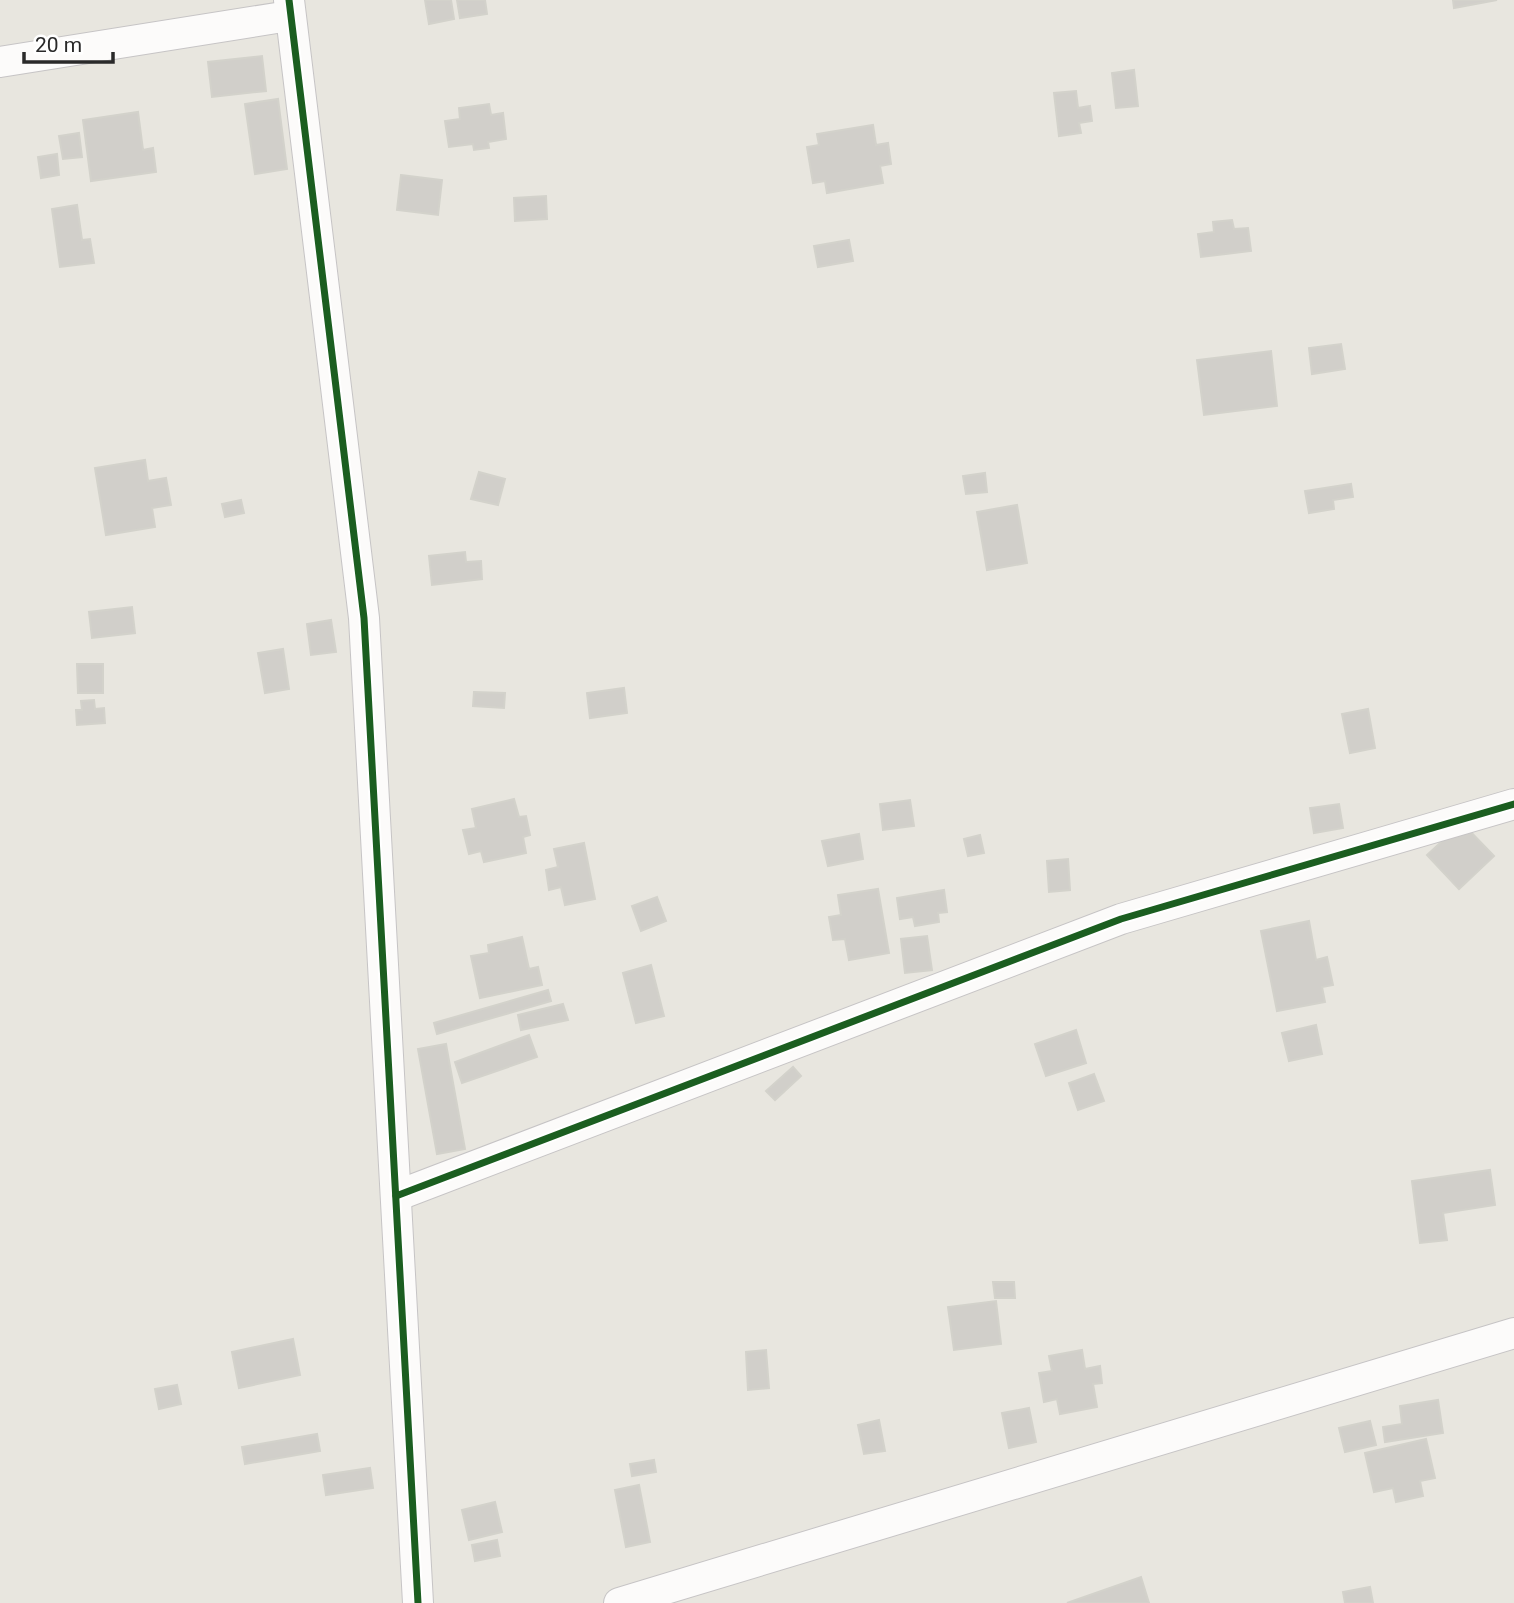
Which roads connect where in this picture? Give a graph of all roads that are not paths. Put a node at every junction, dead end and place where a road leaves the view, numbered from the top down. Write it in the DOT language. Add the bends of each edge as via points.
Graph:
graph roads {
  1 [pos="289,8"];
  2 [pos="0,62"];
  3 [pos="1514,804"];
  4 [pos="396,1196"];
  5 [pos="1514,1333"];
  6 [pos="418,1603"];
  7 [pos="619,1603"];
  1 -- 2 [label="street"];
  1 -- 4 [label="street" via="364,618"];
  3 -- 4 [label="street" via="1121,919"];
  4 -- 6 [label="street"];
  5 -- 7 [label="street"];
}
